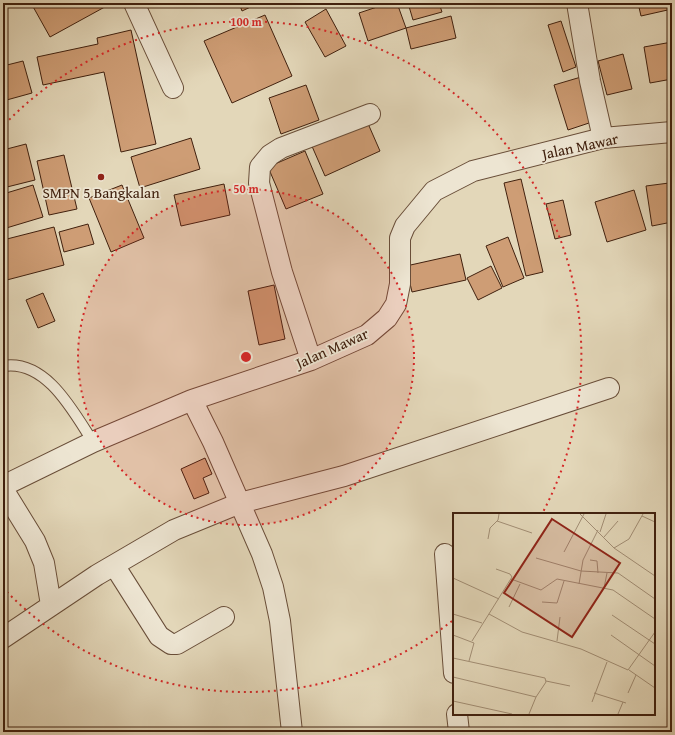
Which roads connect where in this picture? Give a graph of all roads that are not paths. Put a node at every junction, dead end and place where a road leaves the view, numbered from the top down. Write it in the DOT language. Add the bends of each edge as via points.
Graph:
graph roads {
  1 [pos="134,3"];
  2 [pos="577,3"];
  3 [pos="173,88"];
  4 [pos="370,114"];
  5 [pos="672,132"];
  6 [pos="604,138"];
  7 [pos="311,360"];
  8 [pos="3,366"];
  9 [pos="609,388"];
  10 [pos="192,400"];
  11 [pos="93,442"];
  12 [pos="3,488"];
  13 [pos="240,503"];
  14 [pos="445,554"];
  15 [pos="114,565"];
  16 [pos="51,606"];
  17 [pos="224,617"];
  18 [pos="3,638"];
  19 [pos="453,660"];
  20 [pos="457,715"];
  21 [pos="292,732"];
  22 [pos="459,732"];
  1 -- 3 [label="street"];
  2 -- 6 [label="street" via="590,81"];
  4 -- 7 [label="street" via="281,148 270,155 260,167 259,183 282,272"];
  5 -- 6 [label="street, Jalan Mawar"];
  6 -- 7 [label="street, Jalan Mawar" via="473,171 434,191 405,226 400,238 400,284 396,304 387,318 367,335"];
  7 -- 10 [label="street, Jalan Mawar"];
  8 -- 11 [label="lane" via="24,366 50,383 64,398"];
  9 -- 13 [label="street" via="344,476"];
  10 -- 11 [label="street, Jalan Mawar"];
  10 -- 13 [label="street"];
  11 -- 12 [label="street, Jalan Mawar"];
  12 -- 16 [label="street" via="35,541 44,563"];
  13 -- 15 [label="street" via="174,530"];
  13 -- 21 [label="street" via="273,587 280,621"];
  14 -- 19 [label="street"];
  15 -- 16 [label="street"];
  15 -- 17 [label="street" via="159,636 171,644 177,644"];
  16 -- 18 [label="street"];
  20 -- 22 [label="street"];
}
